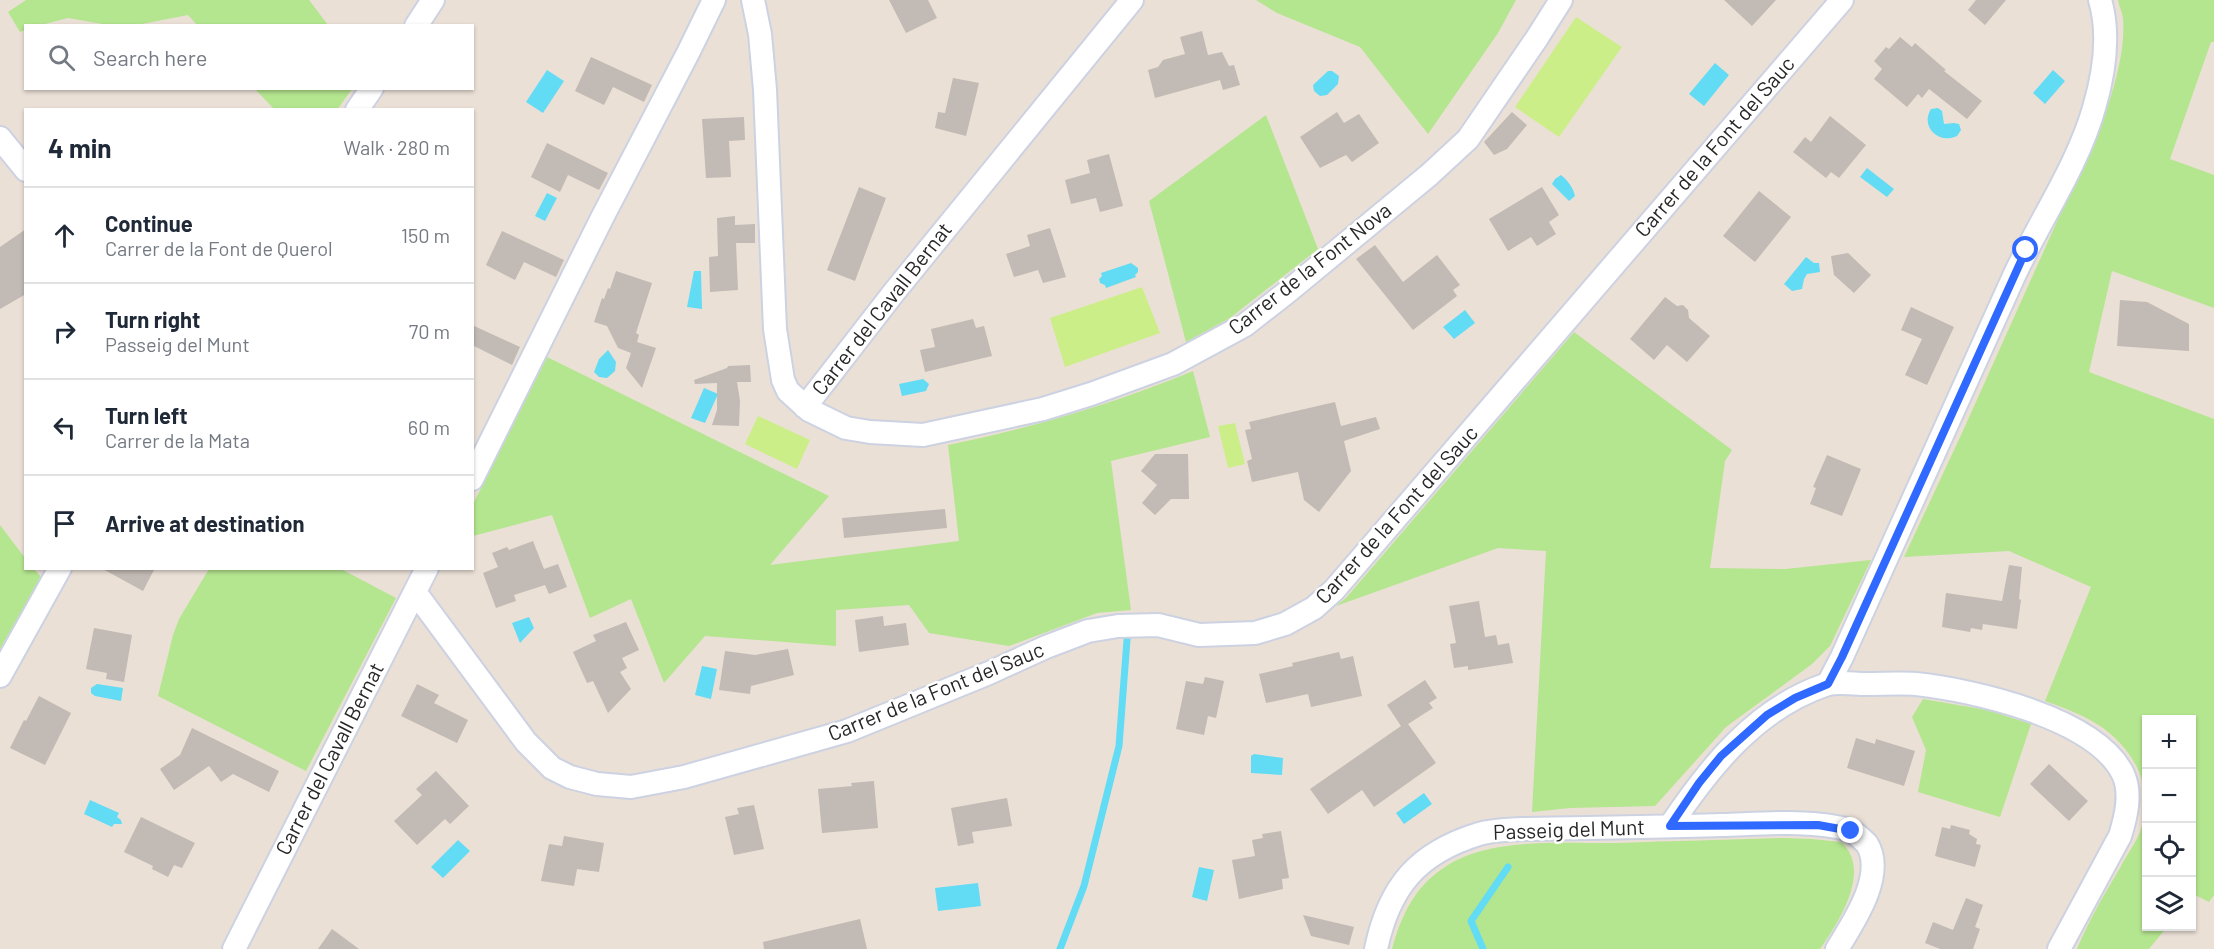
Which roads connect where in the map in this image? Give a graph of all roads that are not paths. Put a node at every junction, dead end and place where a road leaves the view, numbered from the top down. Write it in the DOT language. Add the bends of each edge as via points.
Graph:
graph roads {
  1 [pos="433,0"];
  2 [pos="714,0"];
  3 [pos="753,0"];
  4 [pos="1132,0"];
  5 [pos="1561,0"];
  6 [pos="1842,0"];
  7 [pos="2100,0"];
  8 [pos="417,24"];
  9 [pos="371,90"];
  10 [pos="358,108"];
  11 [pos="0,138"];
  12 [pos="24,168"];
  13 [pos="805,407"];
  14 [pos="474,475"];
  15 [pos="59,570"];
  16 [pos="426,570"];
  17 [pos="415,591"];
  18 [pos="0,676"];
  19 [pos="1828,684"];
  20 [pos="1670,826"];
  21 [pos="234,949"];
  22 [pos="1376,949"];
  23 [pos="1837,949"];
  24 [pos="2060,949"];
  1 -- 8 [label="street"];
  2 -- 14 [label="street"];
  3 -- 13 [label="street, Carrer del Cavall Bernat" via="765,90 775,329 783,380"];
  4 -- 13 [label="street, Carrer del Cavall Bernat"];
  5 -- 13 [label="street, Carrer de la Font Nova" via="1468,139 1245,325 1173,364 1043,409 923,435 846,428"];
  6 -- 17 [label="street, Carrer de la Font del Sauc" via="1335,590 1314,608 1285,624 1255,633 1199,635 1158,626 1118,626 1088,632 847,731 684,777 631,787 597,784 552,768 526,742"];
  7 -- 19 [label="street" via="2105,42 2102,66 2095,108 2081,144 2021,260"];
  9 -- 10 [label="street"];
  11 -- 12 [label="street"];
  15 -- 18 [label="street"];
  16 -- 17 [label="street, Carrer del Cavall Bernat"];
  17 -- 21 [label="street, Carrer del Cavall Bernat"];
  19 -- 20 [label="street, Passeig del Munt" via="1767,715 1721,756"];
  19 -- 24 [label="street, Passeig del Munt" via="1917,684 1996,700 2070,726 2096,742 2114,760 2124,775 2128,793 2120,836"];
  20 -- 22 [label="street, Passeig del Munt" via="1480,833 1443,849 1414,868 1395,893"];
  20 -- 23 [label="street" via="1808,825 1851,831 1866,844 1872,876 1858,916"];
}
